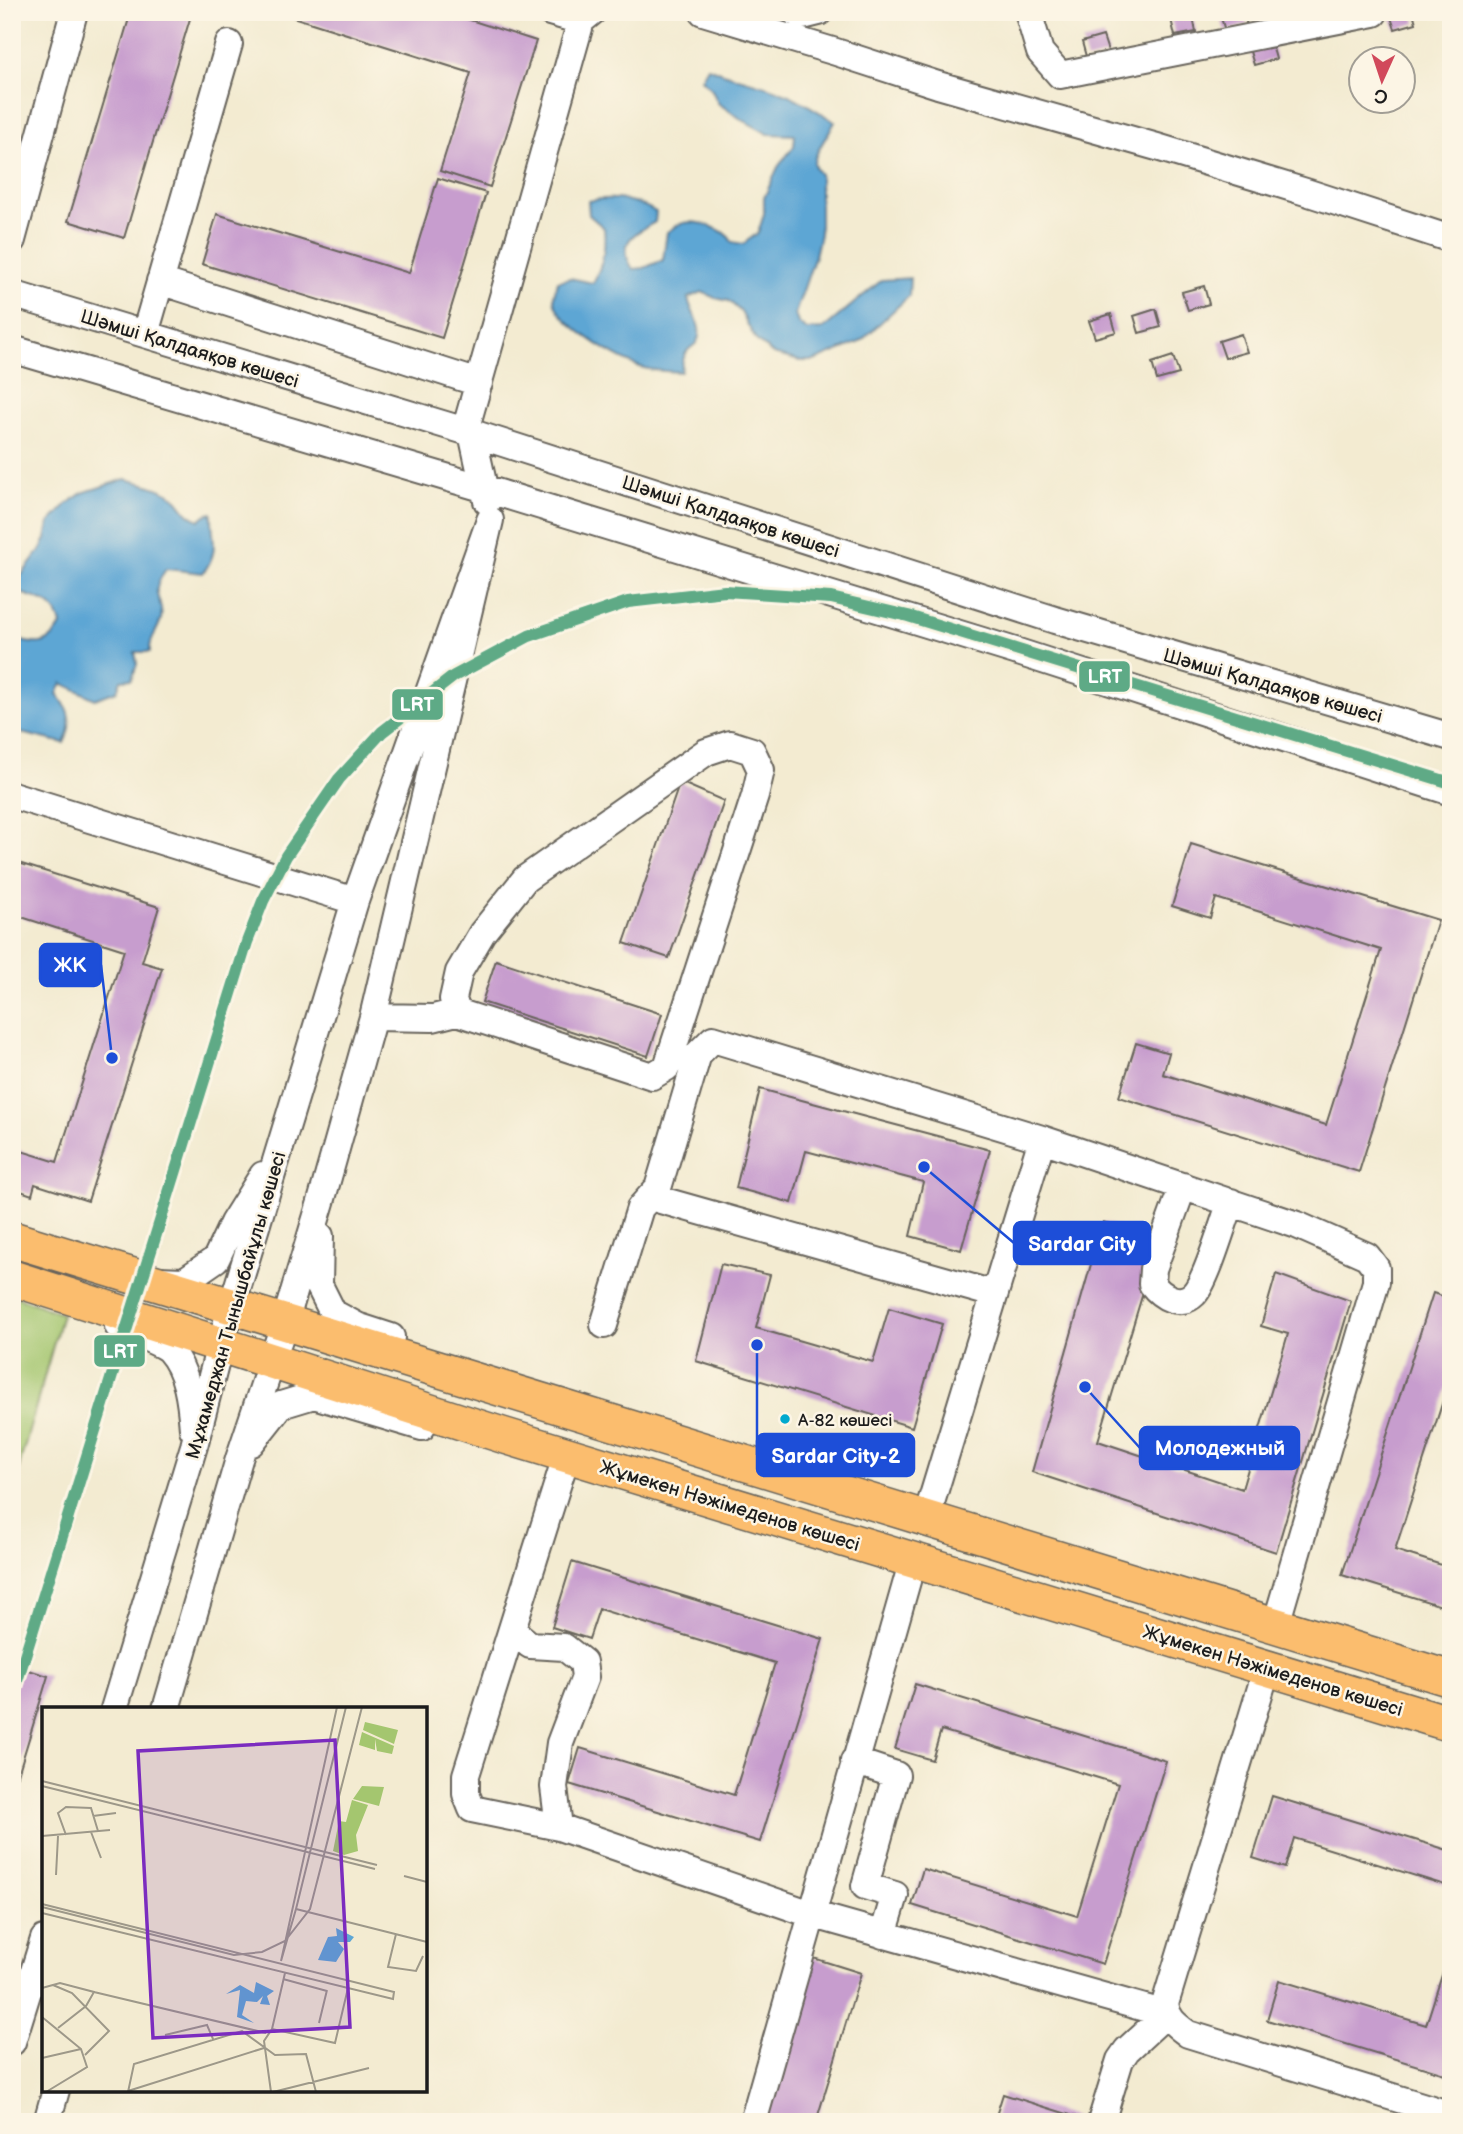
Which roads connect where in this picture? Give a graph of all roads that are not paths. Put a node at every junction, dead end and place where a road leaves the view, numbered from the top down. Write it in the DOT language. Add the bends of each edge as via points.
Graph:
graph roads {
  1 [pos="74,12"];
  2 [pos="550,12"];
  3 [pos="703,12"];
  4 [pos="795,12"];
  5 [pos="819,12"];
  6 [pos="1028,12"];
  7 [pos="1374,13"];
  8 [pos="586,16"];
  9 [pos="229,44"];
  10 [pos="1451,239"];
  11 [pos="12,240"];
  12 [pos="160,281"];
  13 [pos="12,294"];
  14 [pos="145,334"];
  15 [pos="12,349"];
  16 [pos="479,383"];
  17 [pos="468,432"];
  18 [pos="486,489"];
  19 [pos="490,520"];
  20 [pos="1451,737"];
  21 [pos="1451,792"];
  22 [pos="12,795"];
  23 [pos="355,901"];
  24 [pos="457,1012"];
  25 [pos="373,1017"];
  26 [pos="681,1027"];
  27 [pos="713,1039"];
  28 [pos="1042,1139"];
  29 [pos="282,1143"];
  30 [pos="1183,1186"];
  31 [pos="650,1197"];
  32 [pos="321,1202"];
  33 [pos="1231,1202"];
  34 [pos="12,1239"];
  35 [pos="12,1278"];
  36 [pos="147,1280"];
  37 [pos="994,1294"];
  38 [pos="82,1302"];
  39 [pos="232,1306"];
  40 [pos="285,1322"];
  41 [pos="604,1325"];
  42 [pos="220,1345"];
  43 [pos="271,1362"];
  44 [pos="513,1392"];
  45 [pos="502,1435"];
  46 [pos="194,1446"];
  47 [pos="567,1454"];
  48 [pos="239,1459"];
  49 [pos="926,1519"];
  50 [pos="913,1560"];
  51 [pos="1276,1624"];
  52 [pos="512,1630"];
  53 [pos="1267,1668"];
  54 [pos="1451,1679"];
  55 [pos="115,1707"];
  56 [pos="167,1707"];
  57 [pos="1451,1724"];
  58 [pos="854,1761"];
  59 [pos="559,1827"];
  60 [pos="811,1914"];
  61 [pos="883,1935"];
  62 [pos="42,1944"];
  63 [pos="1166,2014"];
  64 [pos="12,2042"];
  65 [pos="55,2092"];
  66 [pos="1451,2115"];
  67 [pos="47,2122"];
  68 [pos="753,2122"];
  69 [pos="1101,2122"];
  1 -- 11 [label="street"];
  2 -- 8 [label="street"];
  3 -- 10 [label="street"];
  4 -- 5 [label="street" via="803,16"];
  6 -- 7 [label="street" via="1040,52 1060,75"];
  8 -- 16 [label="street"];
  9 -- 12 [label="street"];
  12 -- 14 [label="street"];
  12 -- 16 [label="street"];
  13 -- 14 [label="street, Шәмші Қалдаяқов көшесі"];
  14 -- 17 [label="street, Шәмші Қалдаяқов көшесі"];
  15 -- 18 [label="street"];
  16 -- 17 [label="street"];
  17 -- 18 [label="street"];
  17 -- 20 [label="street, Шәмші Қалдаяқов көшесі" via="1055,620"];
  18 -- 19 [label="street"];
  18 -- 21 [label="street" via="1002,647"];
  19 -- 23 [label="street, Мұхамеджан Тынышбайұлы көшесі"];
  19 -- 25 [label="street"];
  22 -- 23 [label="street"];
  23 -- 29 [label="street, Мұхамеджан Тынышбайұлы көшесі"];
  24 -- 25 [label="street" via="433,1018"];
  24 -- 26 [label="street" via="652,1076 667,1067"];
  24 -- 26 [label="street" via="453,999 459,972 482,933 525,879 706,752 730,744 752,751 761,770"];
  25 -- 32 [label="street"];
  26 -- 27 [label="street"];
  27 -- 28 [label="street"];
  27 -- 31 [label="street" via="698,1054 658,1188"];
  28 -- 30 [label="street"];
  28 -- 37 [label="street"];
  29 -- 36 [label="street" via="216,1259 184,1281"];
  29 -- 39 [label="street, Мұхамеджан Тынышбайұлы көшесі"];
  30 -- 33 [label="street"];
  30 -- 33 [label="street" via="1153,1269 1152,1284 1169,1299 1193,1296"];
  31 -- 37 [label="street"];
  31 -- 41 [label="street" via="640,1208"];
  32 -- 40 [label="street"];
  32 -- 44 [label="street" via="319,1285 333,1313 357,1326 446,1354"];
  33 -- 51 [label="street" via="1367,1256 1376,1268 1376,1282"];
  34 -- 36 [label="main road"];
  35 -- 38 [label="main road, Жұмекен Нәжімеденов көшесі"];
  36 -- 39 [label="main road"];
  37 -- 49 [label="street"];
  38 -- 42 [label="main road, Жұмекен Нәжімеденов көшесі"];
  38 -- 46 [label="street" via="103,1320 168,1349 184,1375"];
  39 -- 40 [label="main road"];
  39 -- 42 [label="street, Мұхамеджан Тынышбайұлы көшесі"];
  40 -- 43 [label="street"];
  40 -- 44 [label="main road"];
  42 -- 43 [label="main road, Жұмекен Нәжімеденов көшесі"];
  42 -- 46 [label="street, Мұхамеджан Тынышбайұлы көшесі"];
  43 -- 45 [label="main road, Жұмекен Нәжімеденов көшесі"];
  43 -- 48 [label="street"];
  44 -- 49 [label="main road"];
  45 -- 47 [label="main road, Жұмекен Нәжімеденов көшесі"];
  45 -- 48 [label="street" via="428,1428 314,1395 281,1405"];
  46 -- 55 [label="street, Мұхамеджан Тынышбайұлы көшесі"];
  47 -- 50 [label="main road, Жұмекен Нәжімеденов көшесі"];
  47 -- 52 [label="street"];
  48 -- 56 [label="street"];
  49 -- 50 [label="main road"];
  49 -- 51 [label="main road"];
  50 -- 53 [label="main road, Жұмекен Нәжімеденов көшесі"];
  50 -- 58 [label="street"];
  51 -- 54 [label="main road"];
  52 -- 59 [label="street" via="530,1645 564,1647 583,1662 585,1676 560,1743 554,1787"];
  52 -- 59 [label="street" via="466,1775 466,1794 472,1809"];
  53 -- 57 [label="main road, Жұмекен Нәжімеденов көшесі"];
  53 -- 63 [label="street" via="1165,2004"];
  58 -- 60 [label="street"];
  58 -- 61 [label="street" via="896,1775 865,1886 895,1895"];
  59 -- 60 [label="street"];
  60 -- 61 [label="street"];
  60 -- 68 [label="street"];
  61 -- 63 [label="street"];
  62 -- 64 [label="street"];
  63 -- 66 [label="street" via="1188,2034"];
  63 -- 69 [label="street" via="1120,2060"];
  65 -- 67 [label="street"];
}
